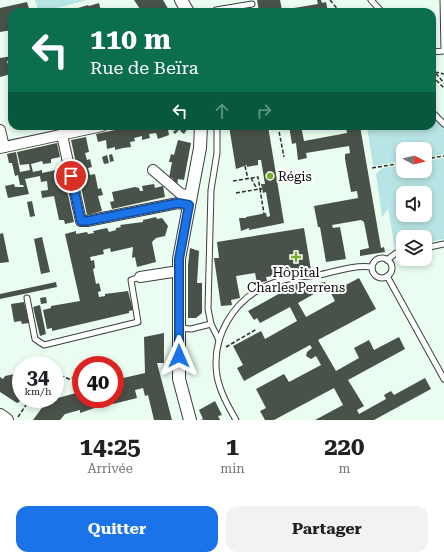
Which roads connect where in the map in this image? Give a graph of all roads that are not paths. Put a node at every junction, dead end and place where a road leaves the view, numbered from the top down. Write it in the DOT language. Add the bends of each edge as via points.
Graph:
graph roads {
  1 [pos="371,0"];
  2 [pos="443,0"];
  3 [pos="252,4"];
  4 [pos="228,8"];
  5 [pos="378,8"];
  6 [pos="436,52"];
  7 [pos="436,116"];
  8 [pos="444,124"];
  9 [pos="0,130"];
  10 [pos="84,130"];
  11 [pos="201,130"];
  12 [pos="217,130"];
  13 [pos="62,135"];
  14 [pos="2,148"];
  15 [pos="153,170"];
  16 [pos="190,200"];
  17 [pos="444,244"];
  18 [pos="432,247"];
  19 [pos="396,254"];
  20 [pos="387,260"];
  21 [pos="372,267"];
  22 [pos="179,271"];
  23 [pos="387,276"];
  24 [pos="140,277"];
  25 [pos="27,298"];
  26 [pos="211,324"];
  27 [pos="179,328"];
  28 [pos="219,340"];
  29 [pos="444,379"];
  30 [pos="0,415"];
  31 [pos="7,420"];
  32 [pos="190,420"];
  33 [pos="236,420"];
  1 -- 5 [label="lane"];
  2 -- 6 [label="lane" via="444,52"];
  3 -- 4 [label="lane"];
  7 -- 8 [label="lane"];
  9 -- 14 [label="street"];
  10 -- 13 [label="street"];
  11 -- 16 [label="street"];
  12 -- 26 [label="lane" via="217,153 211,197 208,309"];
  13 -- 14 [label="street"];
  13 -- 16 [label="street" via="81,221"];
  15 -- 16 [label="street"];
  16 -- 22 [label="street" via="180,249"];
  17 -- 18 [label="lane"];
  19 -- 20 [label="lane"];
  20 -- 21 [label="lane" via="378,259"];
  20 -- 23 [label="lane" via="392,268"];
  21 -- 23 [label="lane" via="378,276"];
  21 -- 28 [label="lane" via="358,266 268,285 240,304 228,319"];
  22 -- 24 [label="street"];
  22 -- 27 [label="street"];
  23 -- 29 [label="lane"];
  24 -- 25 [label="lane" via="131,280 138,322 44,345 35,339"];
  26 -- 27 [label="lane" via="191,329"];
  26 -- 28 [label="lane"];
  27 -- 32 [label="street" via="180,379"];
  28 -- 33 [label="lane" via="217,376"];
  30 -- 31 [label="street"];
}
